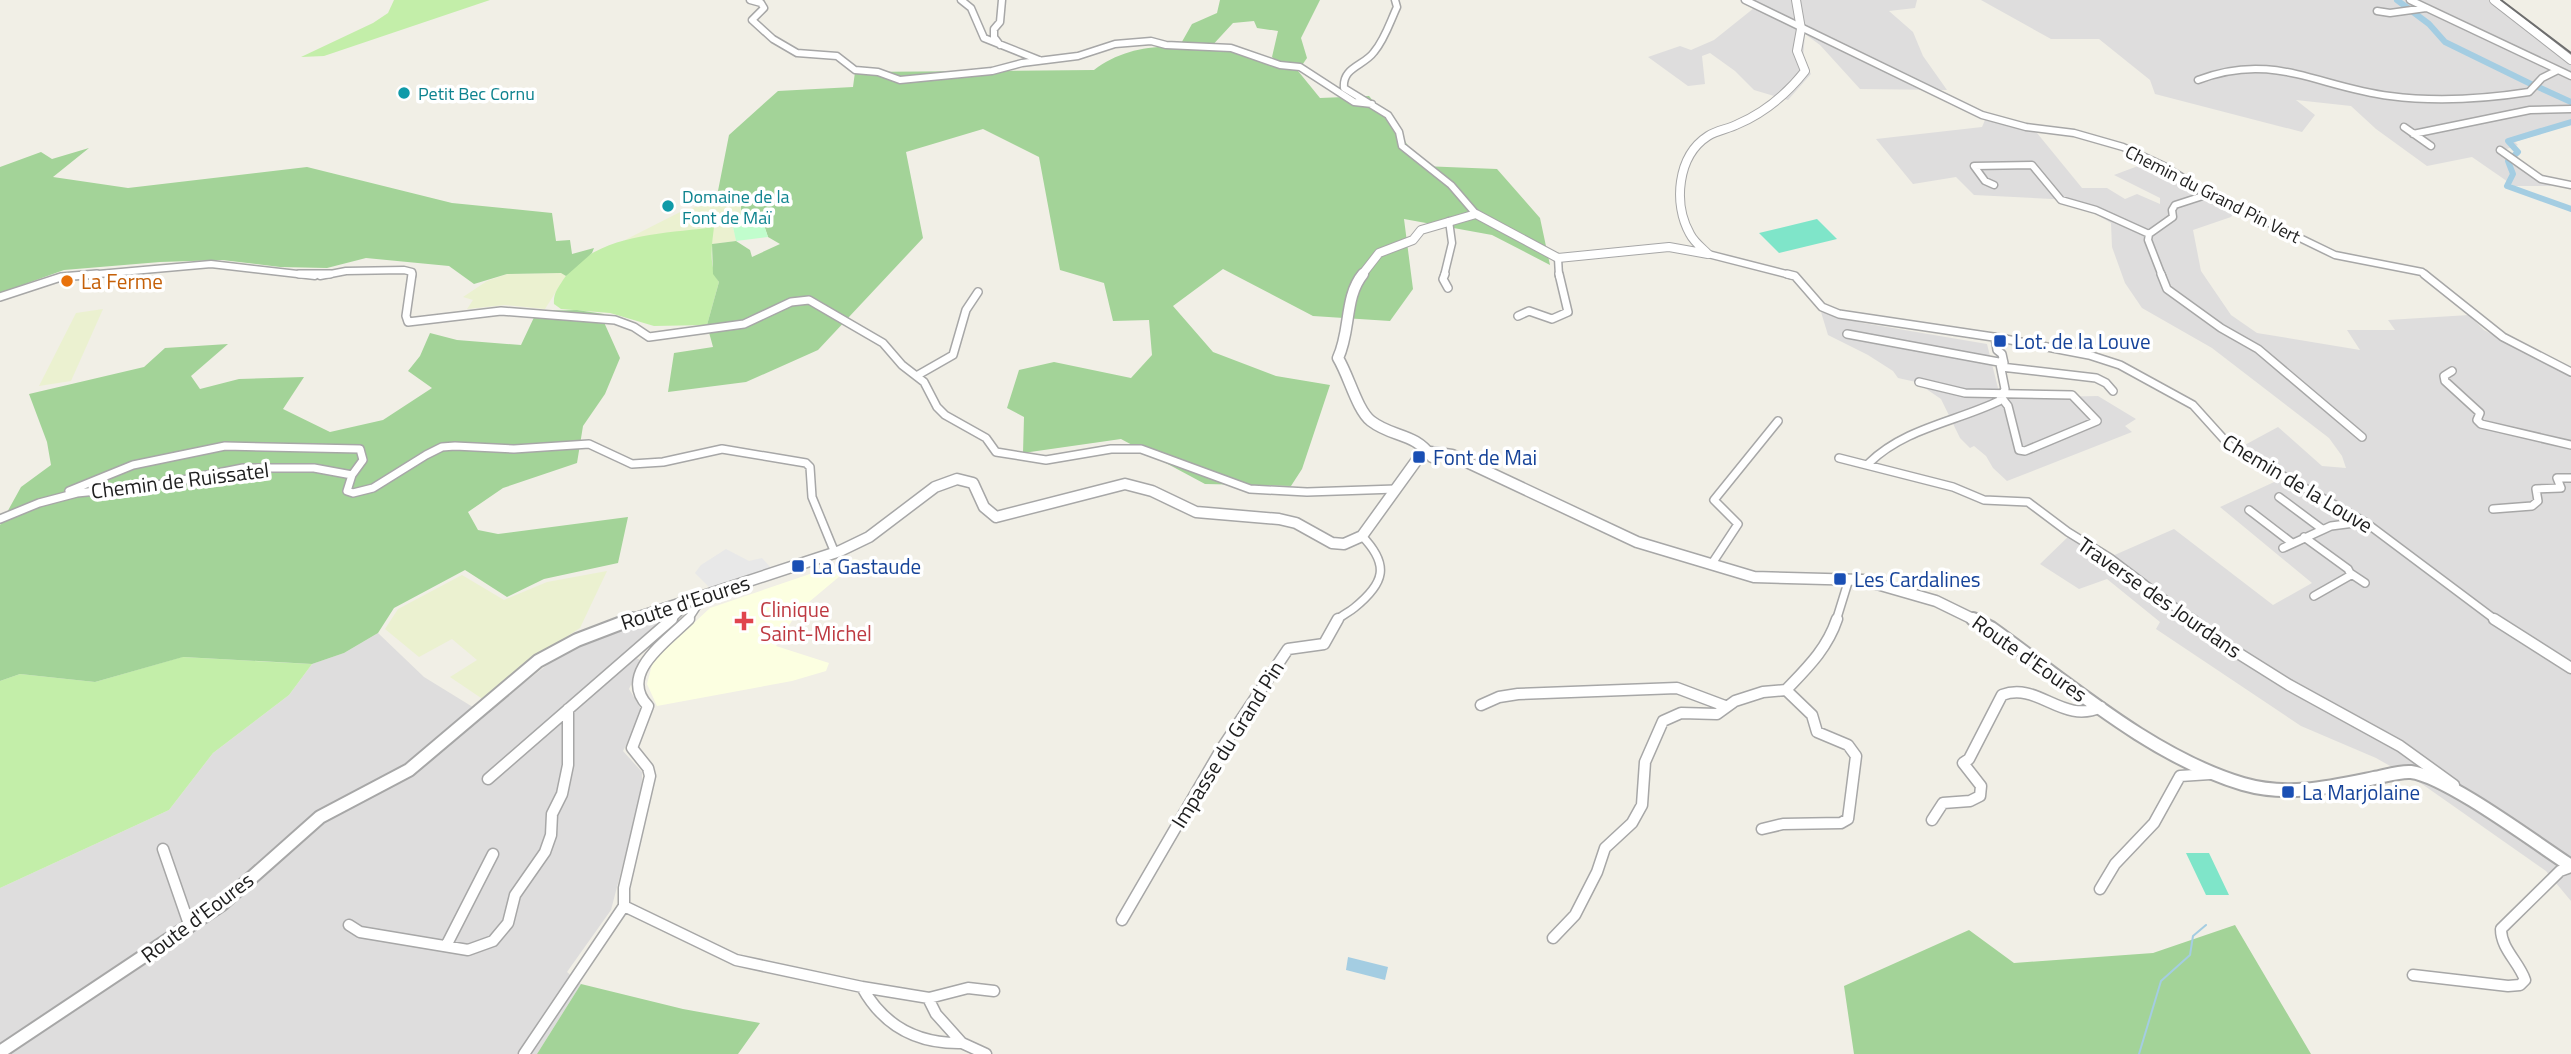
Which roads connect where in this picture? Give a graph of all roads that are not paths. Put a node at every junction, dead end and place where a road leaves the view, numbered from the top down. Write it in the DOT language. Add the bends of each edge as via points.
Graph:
graph roads {
  1 [pos="750,0"];
  2 [pos="961,0"];
  3 [pos="1002,0"];
  4 [pos="1395,0"];
  5 [pos="1745,0"];
  6 [pos="1796,0"];
  7 [pos="2410,0"];
  8 [pos="2494,0"];
  9 [pos="2427,8"];
  10 [pos="2377,11"];
  11 [pos="1801,29"];
  12 [pos="1000,45"];
  13 [pos="2571,60"];
  14 [pos="1041,61"];
  15 [pos="2558,70"];
  16 [pos="2571,76"];
  17 [pos="2198,80"];
  18 [pos="1372,104"];
  19 [pos="2571,109"];
  20 [pos="2404,127"];
  21 [pos="2413,134"];
  22 [pos="2431,146"];
  23 [pos="2500,150"];
  24 [pos="1994,185"];
  25 [pos="2571,185"];
  26 [pos="2209,194"];
  27 [pos="1476,214"];
  28 [pos="1450,221"];
  29 [pos="2148,234"];
  30 [pos="1708,254"];
  31 [pos="1558,258"];
  32 [pos="1448,288"];
  33 [pos="978,292"];
  34 [pos="0,297"];
  35 [pos="1518,316"];
  36 [pos="1847,334"];
  37 [pos="1995,339"];
  38 [pos="2000,364"];
  39 [pos="2452,371"];
  40 [pos="2571,372"];
  41 [pos="918,375"];
  42 [pos="1919,382"];
  43 [pos="2113,391"];
  44 [pos="2002,395"];
  45 [pos="1778,421"];
  46 [pos="2362,437"];
  47 [pos="2571,445"];
  48 [pos="1431,455"];
  49 [pos="1839,458"];
  50 [pos="1869,463"];
  51 [pos="352,475"];
  52 [pos="2571,478"];
  53 [pos="1396,489"];
  54 [pos="2279,497"];
  55 [pos="50,500"];
  56 [pos="2493,509"];
  57 [pos="2249,510"];
  58 [pos="0,519"];
  59 [pos="2365,522"];
  60 [pos="2322,529"];
  61 [pos="1362,536"];
  62 [pos="2304,537"];
  63 [pos="2292,543"];
  64 [pos="2283,548"];
  65 [pos="835,553"];
  66 [pos="1711,565"];
  67 [pos="2350,573"];
  68 [pos="1849,579"];
  69 [pos="2365,583"];
  70 [pos="2314,596"];
  71 [pos="702,597"];
  72 [pos="681,604"];
  73 [pos="664,609"];
  74 [pos="667,624"];
  75 [pos="2571,668"];
  76 [pos="1786,690"];
  77 [pos="1482,705"];
  78 [pos="1725,706"];
  79 [pos="2101,707"];
  80 [pos="568,709"];
  81 [pos="2212,772"];
  82 [pos="488,779"];
  83 [pos="2458,793"];
  84 [pos="1932,820"];
  85 [pos="1762,829"];
  86 [pos="163,849"];
  87 [pos="493,854"];
  88 [pos="2571,866"];
  89 [pos="2100,889"];
  90 [pos="624,906"];
  91 [pos="1122,920"];
  92 [pos="349,925"];
  93 [pos="190,927"];
  94 [pos="1553,938"];
  95 [pos="446,946"];
  96 [pos="2413,975"];
  97 [pos="862,987"];
  98 [pos="994,991"];
  99 [pos="928,998"];
  100 [pos="962,1044"];
  101 [pos="0,1052"];
  102 [pos="524,1054"];
  103 [pos="986,1054"];
  1 -- 14 [label="street" via="764,8 752,20 797,54 837,56 855,70 900,80"];
  2 -- 12 [label="street" via="971,8 984,38"];
  3 -- 12 [label="street" via="1000,22 994,29"];
  4 -- 18 [label="street" via="1390,23 1374,54 1350,69 1342,84"];
  5 -- 11 [label="street, Chemin du Grand Pin Vert"];
  6 -- 11 [label="street"];
  7 -- 9 [label="street"];
  8 -- 13 [label="street"];
  9 -- 10 [label="street"];
  9 -- 15 [label="street"];
  11 -- 26 [label="street, Chemin du Grand Pin Vert" via="1982,115 2123,147"];
  11 -- 30 [label="street" via="1797,51 1805,71 1787,95 1765,112 1707,137 1679,180 1681,212 1690,236"];
  12 -- 14 [label="street"];
  14 -- 18 [label="street" via="1151,41 1231,48 1300,67 1354,102"];
  15 -- 16 [label="street"];
  15 -- 17 [label="street" via="2529,92 2474,96 2390,96 2268,66 2209,74"];
  18 -- 27 [label="street" via="1397,123 1402,146 1458,192"];
  19 -- 21 [label="street" via="2530,110"];
  20 -- 21 [label="street"];
  21 -- 22 [label="street"];
  23 -- 25 [label="street" via="2548,182"];
  24 -- 29 [label="street" via="1984,181 1975,165 2032,165 2061,200"];
  26 -- 29 [label="street" via="2175,205 2173,217"];
  26 -- 40 [label="street, Chemin du Grand Pin Vert" via="2335,255 2422,272 2503,337"];
  27 -- 28 [label="street"];
  27 -- 31 [label="street"];
  28 -- 32 [label="street" via="1451,255 1443,279"];
  28 -- 48 [label="street" via="1384,250 1357,278 1345,343 1338,354 1359,409 1374,424 1409,436"];
  29 -- 46 [label="street" via="2167,289 2258,349"];
  30 -- 31 [label="street" via="1669,247"];
  30 -- 37 [label="street, Chemin de la Louve" via="1796,276 1822,307 1839,314"];
  31 -- 35 [label="street" via="1567,312 1552,318 1529,311"];
  33 -- 41 [label="street" via="966,310 953,355"];
  34 -- 41 [label="street" via="61,277 211,264 318,276 404,270 412,272 413,279 408,322 501,311 615,320 649,337 744,324 802,299 823,305 860,327"];
  36 -- 38 [label="street"];
  37 -- 38 [label="street" via="2002,354"];
  37 -- 59 [label="street, Chemin de la Louve" via="2120,365 2193,405 2236,450"];
  38 -- 43 [label="street" via="2096,378"];
  38 -- 44 [label="street"];
  39 -- 47 [label="street" via="2444,376 2445,381 2480,413 2480,424"];
  41 -- 53 [label="street" via="945,415 986,438 996,452 1016,457 1061,458 1123,447 1141,449 1250,489"];
  42 -- 44 [label="street" via="1965,393"];
  44 -- 44 [label="street" via="2072,395 2097,421 2020,450"];
  44 -- 50 [label="street" via="1987,407 1921,430 1878,452"];
  45 -- 66 [label="street" via="1714,500 1738,524"];
  48 -- 53 [label="street"];
  48 -- 66 [label="street, Route d'Eoures" via="1466,463 1637,542"];
  49 -- 83 [label="street, Traverse des Jourdans" via="1953,486 1984,500 2028,502 2222,643 2400,746 2450,781"];
  51 -- 55 [label="street, Chemin de Ruissatel" via="314,468 243,468"];
  51 -- 55 [label="street, Chemin de Ruissatel" via="363,460 360,449 225,446 133,465"];
  51 -- 65 [label="street" via="346,491 363,492 442,447 455,446 527,449 589,444 632,464 663,463 722,449 797,460 810,467 812,497"];
  52 -- 56 [label="street" via="2557,478 2561,488 2536,489 2538,501 2532,506"];
  53 -- 61 [label="street"];
  54 -- 60 [label="street"];
  55 -- 58 [label="street, Chemin de Ruissatel"];
  57 -- 63 [label="street"];
  59 -- 60 [label="street" via="2344,521"];
  59 -- 75 [label="street, Chemin de la Louve" via="2476,608"];
  60 -- 62 [label="street"];
  61 -- 65 [label="street, Route d'Eoures" via="1344,544 1332,543 1296,523 1196,512 1125,484 996,517 983,508 973,483 957,479 939,484 875,534"];
  61 -- 91 [label="street, Impasse du Grand Pin" via="1379,552 1382,563 1377,586 1338,618 1324,644 1288,649 1192,795"];
  62 -- 63 [label="street"];
  62 -- 67 [label="street"];
  63 -- 64 [label="street"];
  65 -- 71 [label="street, Route d'Eoures"];
  66 -- 68 [label="street, Route d'Eoures" via="1754,577"];
  67 -- 69 [label="street"];
  67 -- 70 [label="street" via="2350,578"];
  68 -- 76 [label="street" via="1831,637"];
  68 -- 79 [label="street, Route d'Eoures" via="1901,589 1976,618"];
  71 -- 72 [label="street, Route d'Eoures"];
  71 -- 90 [label="street" via="695,613 641,670 636,685 648,706 632,748 650,776 624,888"];
  72 -- 73 [label="street, Route d'Eoures"];
  72 -- 74 [label="street"];
  73 -- 74 [label="street"];
  73 -- 93 [label="street, Route d'Eoures" via="557,649 409,770 320,817"];
  74 -- 80 [label="street"];
  76 -- 78 [label="street" via="1763,692"];
  76 -- 85 [label="street" via="1812,715 1816,732 1848,745 1856,756 1848,819"];
  77 -- 78 [label="street" via="1517,694 1677,688"];
  78 -- 94 [label="street" via="1717,714 1681,713 1663,722 1645,762 1642,805 1632,823 1605,848 1575,915"];
  79 -- 81 [label="street, Route d'Eoures" via="2168,754"];
  79 -- 84 [label="street" via="2079,713 2008,690 1963,763 1981,786 1980,796 1943,803"];
  80 -- 82 [label="street"];
  80 -- 95 [label="street" via="568,765 545,852 524,879 508,923 493,941 468,950"];
  81 -- 83 [label="street, Route d'Eoures" via="2285,792 2410,772"];
  81 -- 89 [label="street" via="2180,776 2150,828 2122,855"];
  83 -- 88 [label="street, Route d'Eoures"];
  86 -- 93 [label="street"];
  87 -- 95 [label="street"];
  88 -- 96 [label="street" via="2501,929 2504,943 2524,972 2520,985"];
  90 -- 97 [label="street" via="736,960"];
  90 -- 102 [label="street"];
  92 -- 95 [label="street" via="360,932"];
  93 -- 101 [label="street, Route d'Eoures"];
  97 -- 99 [label="street"];
  97 -- 100 [label="street" via="870,1003 912,1034 931,1043"];
  98 -- 99 [label="street" via="976,986"];
  99 -- 100 [label="street"];
  100 -- 103 [label="street"];
}
